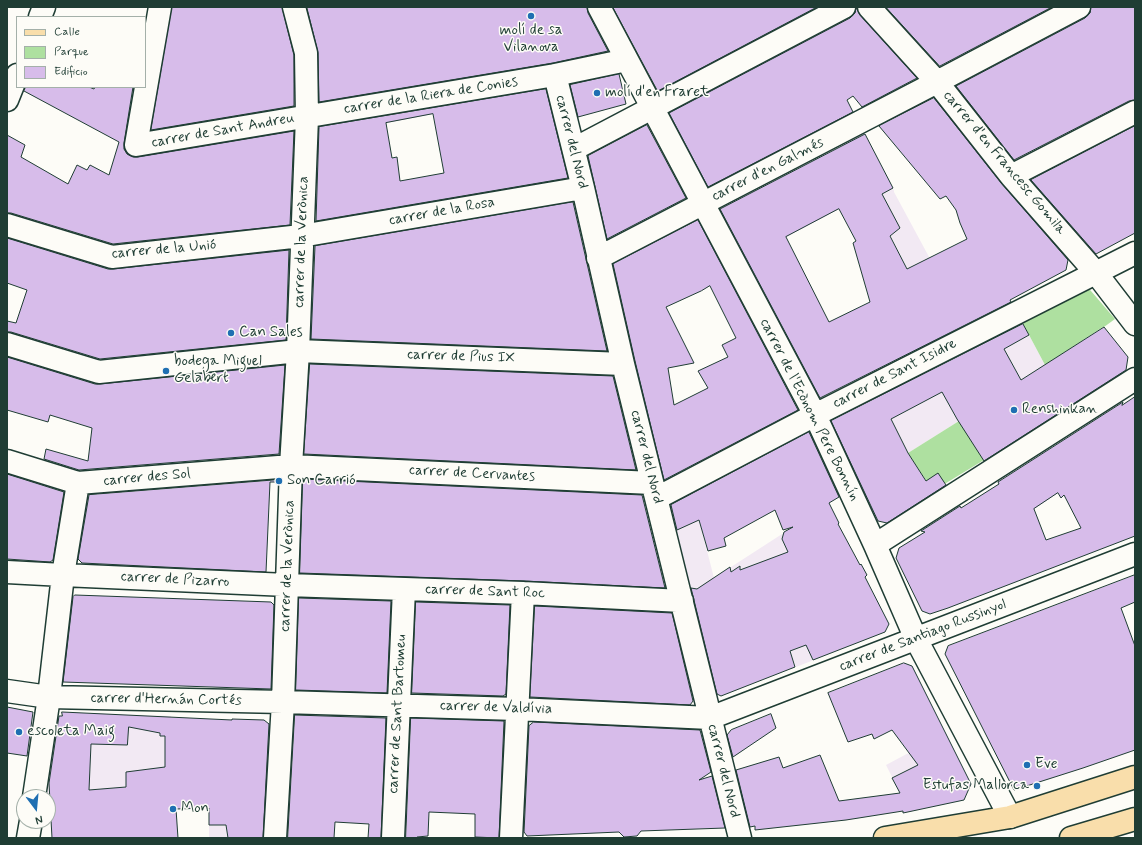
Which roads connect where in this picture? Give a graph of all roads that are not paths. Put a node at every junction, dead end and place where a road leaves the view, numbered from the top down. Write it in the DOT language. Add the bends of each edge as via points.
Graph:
graph roads {
  1 [pos="160,7"];
  2 [pos="294,7"];
  3 [pos="599,7"];
  4 [pos="844,7"];
  5 [pos="869,7"];
  6 [pos="1079,7"];
  7 [pos="627,60"];
  8 [pos="555,75"];
  9 [pos="16,78"];
  10 [pos="937,82"];
  11 [pos="146,88"];
  12 [pos="146,88"];
  13 [pos="7,100"];
  14 [pos="651,108"];
  15 [pos="1135,112"];
  16 [pos="307,116"];
  17 [pos="574,149"];
  18 [pos="1012,176"];
  19 [pos="583,188"];
  20 [pos="702,204"];
  21 [pos="7,225"];
  22 [pos="301,236"];
  23 [pos="1135,253"];
  24 [pos="598,258"];
  25 [pos="1096,273"];
  26 [pos="1135,324"];
  27 [pos="7,344"];
  28 [pos="298,350"];
  29 [pos="623,364"];
  30 [pos="1135,379"];
  31 [pos="815,415"];
  32 [pos="7,461"];
  33 [pos="291,466"];
  34 [pos="78,483"];
  35 [pos="655,490"];
  36 [pos="875,545"];
  37 [pos="1135,554"];
  38 [pos="7,572"];
  39 [pos="63,575"];
  40 [pos="287,585"];
  41 [pos="404,589"];
  42 [pos="523,593"];
  43 [pos="682,601"];
  44 [pos="916,639"];
  45 [pos="7,691"];
  46 [pos="49,697"];
  47 [pos="283,702"];
  48 [pos="399,705"];
  49 [pos="518,709"];
  50 [pos="710,718"];
  51 [pos="1135,777"];
  52 [pos="35,789"];
  53 [pos="1010,817"];
  54 [pos="1135,819"];
  55 [pos="275,838"];
  56 [pos="392,838"];
  57 [pos="511,838"];
  58 [pos="740,838"];
  59 [pos="885,838"];
  60 [pos="1071,838"];
  1 -- 11 [label="street, carrer de Sant Andreu"];
  2 -- 16 [label="street, carrer de la Verònica" via="306,53"];
  3 -- 7 [label="street, carrer de l'Ecònom Pere Bonnín"];
  4 -- 14 [label="street"];
  5 -- 10 [label="street, carrer d'en Francesc Gomila"];
  6 -- 10 [label="street, carrer d'en Galmés"];
  7 -- 8 [label="street, carrer de la Riera de Conies"];
  7 -- 14 [label="street, carrer de l'Ecònom Pere Bonnín"];
  8 -- 16 [label="street, carrer de la Riera de Conies"];
  8 -- 17 [label="street, carrer del Nord"];
  9 -- 13 [label="street"];
  10 -- 18 [label="street, carrer d'en Francesc Gomila"];
  10 -- 20 [label="street, carrer d'en Galmés"];
  12 -- 16 [label="street, carrer de Sant Andreu" via="136,145"];
  14 -- 17 [label="street"];
  14 -- 20 [label="street, carrer de l'Ecònom Pere Bonnín"];
  15 -- 18 [label="street"];
  16 -- 22 [label="street, carrer de la Verònica"];
  17 -- 19 [label="street, carrer del Nord"];
  18 -- 25 [label="street, carrer d'en Francesc Gomila"];
  19 -- 22 [label="street, carrer de la Rosa"];
  19 -- 24 [label="street, carrer del Nord"];
  20 -- 24 [label="street, carrer d'en Galmés"];
  20 -- 31 [label="street, carrer de l'Ecònom Pere Bonnín"];
  21 -- 22 [label="street, carrer de la Unió" via="112,257"];
  22 -- 28 [label="street, carrer de la Verònica"];
  23 -- 25 [label="street, carrer de Sant Isidre"];
  24 -- 29 [label="street, carrer del Nord"];
  25 -- 26 [label="street, carrer d'en Francesc Gomila"];
  25 -- 31 [label="street, carrer de Sant Isidre"];
  27 -- 28 [label="street, carrer de Pius IX" via="99,372"];
  28 -- 29 [label="street, carrer de Pius IX"];
  28 -- 33 [label="street, carrer de la Verònica"];
  29 -- 35 [label="street, carrer del Nord"];
  30 -- 36 [label="street"];
  31 -- 35 [label="street, carrer de Sant Isidre"];
  31 -- 36 [label="street, carrer de l'Ecònom Pere Bonnín"];
  32 -- 34 [label="street, carrer des Sol"];
  33 -- 34 [label="street, carrer des Sol"];
  33 -- 35 [label="street, carrer de Cervantes"];
  33 -- 40 [label="street, carrer de la Verònica"];
  34 -- 39 [label="street"];
  35 -- 43 [label="street, carrer del Nord"];
  36 -- 44 [label="street, carrer de l'Ecònom Pere Bonnín"];
  37 -- 44 [label="street, carrer de Santiago Russinyol"];
  38 -- 39 [label="street, carrer de Pizarro"];
  39 -- 40 [label="street, carrer de Pizarro"];
  39 -- 46 [label="street"];
  40 -- 41 [label="street, carrer de Sant Roc"];
  40 -- 47 [label="street, carrer de la Verònica"];
  41 -- 42 [label="street, carrer de Sant Roc"];
  41 -- 48 [label="street, carrer de Sant Bartomeu"];
  42 -- 43 [label="street, carrer de Sant Roc"];
  42 -- 49 [label="street"];
  43 -- 50 [label="street, carrer del Nord"];
  44 -- 50 [label="street, carrer de Santiago Russinyol"];
  44 -- 53 [label="street, carrer de l'Ecònom Pere Bonnín"];
  45 -- 46 [label="street, carrer d'Hernán Cortés"];
  46 -- 47 [label="street, carrer d'Hernán Cortés"];
  46 -- 52 [label="street"];
  47 -- 48 [label="street, carrer de Valdívia"];
  47 -- 55 [label="street, carrer de la Verònica"];
  48 -- 49 [label="street, carrer de Valdívia"];
  48 -- 56 [label="street, carrer de Sant Bartomeu"];
  49 -- 50 [label="street, carrer de Valdívia"];
  49 -- 57 [label="street"];
  50 -- 58 [label="street, carrer del Nord"];
  51 -- 53 [label="main road"];
  53 -- 59 [label="main road"];
  54 -- 60 [label="main road"];
}
